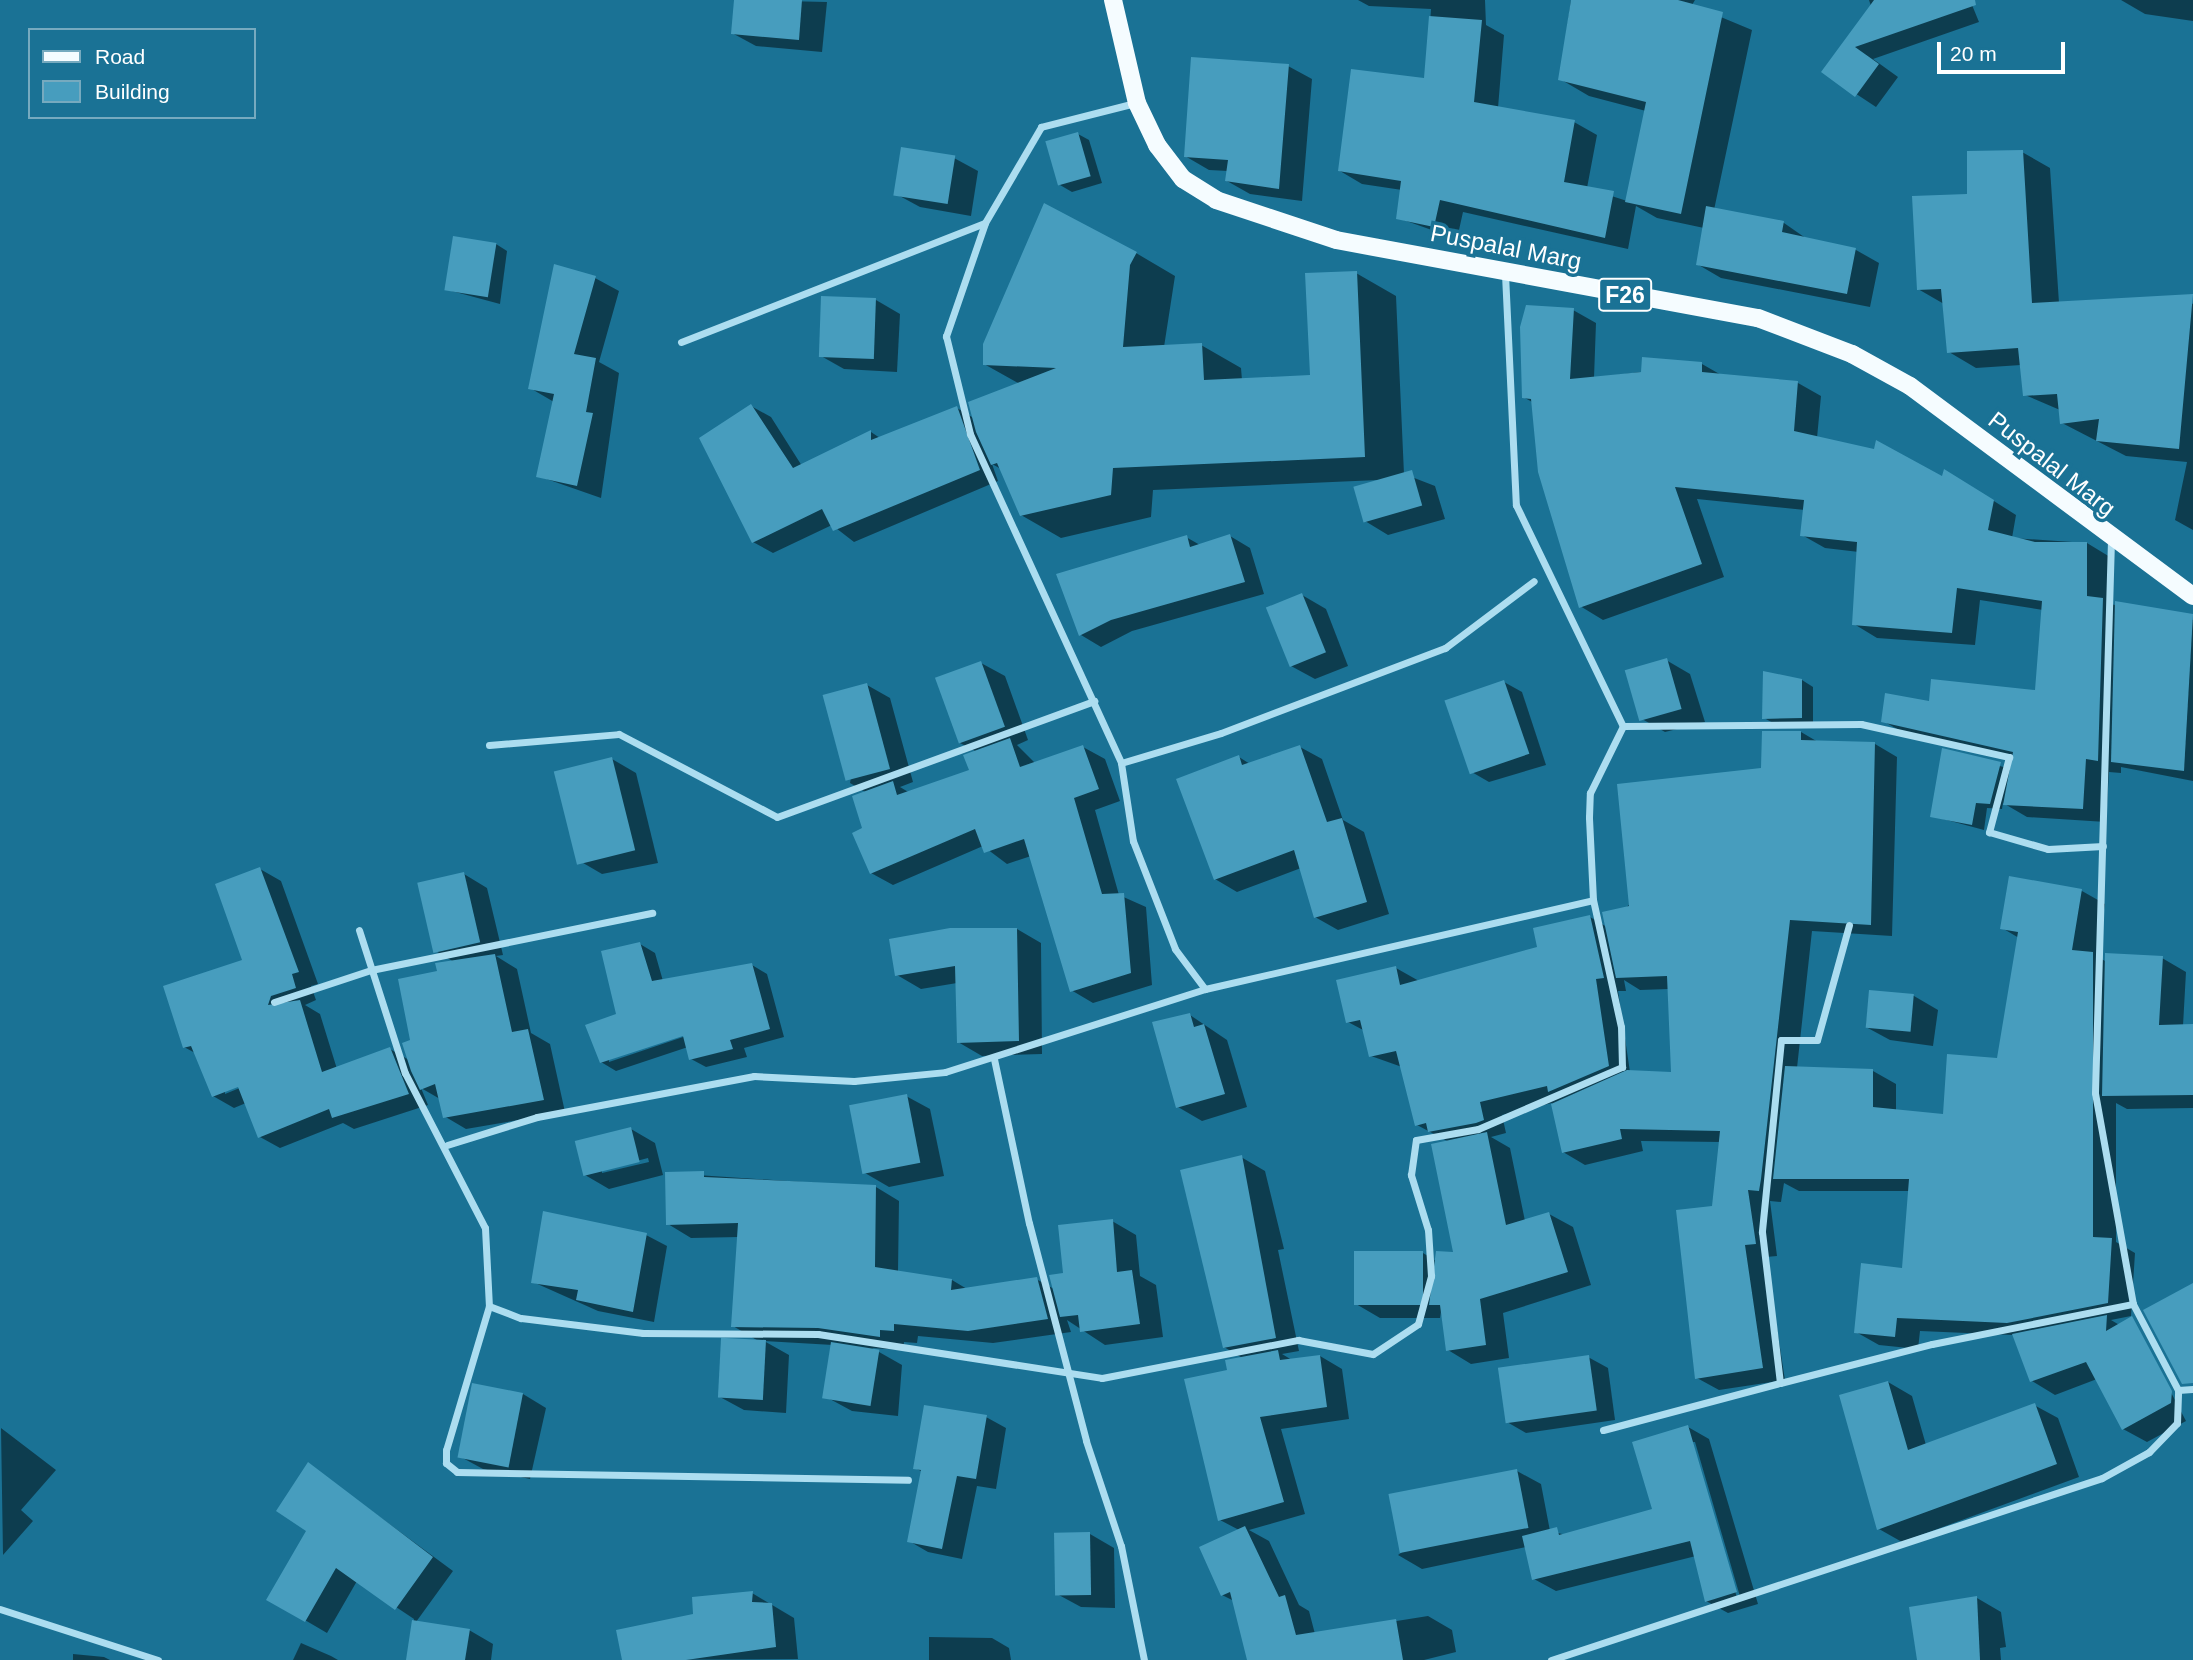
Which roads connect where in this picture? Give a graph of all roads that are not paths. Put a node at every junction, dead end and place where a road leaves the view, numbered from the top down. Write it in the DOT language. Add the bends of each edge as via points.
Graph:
graph roads {
  1 [pos="1113,0"];
  2 [pos="1137,103"];
  3 [pos="985,223"];
  4 [pos="1504,273"];
  5 [pos="681,342"];
  6 [pos="2110,540"];
  7 [pos="1534,581"];
  8 [pos="2193,596"];
  9 [pos="1094,701"];
  10 [pos="1623,726"];
  11 [pos="489,746"];
  12 [pos="1121,763"];
  13 [pos="2103,846"];
  14 [pos="1593,900"];
  15 [pos="652,913"];
  16 [pos="1849,925"];
  17 [pos="359,930"];
  18 [pos="371,970"];
  19 [pos="1205,989"];
  20 [pos="274,1002"];
  21 [pos="994,1059"];
  22 [pos="447,1145"];
  23 [pos="2133,1304"];
  24 [pos="489,1306"];
  25 [pos="1072,1372"];
  26 [pos="1780,1383"];
  27 [pos="2193,1389"];
  28 [pos="2178,1390"];
  29 [pos="1603,1430"];
  30 [pos="908,1480"];
  31 [pos="0,1609"];
  32 [pos="158,1660"];
  33 [pos="1144,1660"];
  34 [pos="1551,1660"];
  1 -- 2 [label="main road, Puspalal Marg / F26"];
  2 -- 3 [label="street" via="1041,127"];
  2 -- 4 [label="main road, Puspalal Marg / F26" via="1183,179 1216,200 1336,240"];
  3 -- 5 [label="street"];
  3 -- 9 [label="street" via="946,336 970,434"];
  4 -- 6 [label="main road, Puspalal Marg / F26" via="1758,318 1852,354 1954,419"];
  4 -- 10 [label="street" via="1516,505"];
  6 -- 8 [label="main road, Puspalal Marg / F26"];
  6 -- 13 [label="street"];
  7 -- 12 [label="street" via="1445,648 1221,733"];
  9 -- 11 [label="street" via="777,817 619,734"];
  9 -- 12 [label="street"];
  10 -- 13 [label="street" via="1861,724 2009,757 1989,832 2048,849"];
  10 -- 14 [label="street" via="1590,793"];
  12 -- 19 [label="street" via="1133,841 1175,949"];
  13 -- 23 [label="street" via="2095,1093"];
  14 -- 19 [label="street"];
  14 -- 25 [label="street" via="1620,1027 1622,1067 1478,1129 1416,1140 1410,1175 1428,1230 1432,1276 1418,1324 1373,1354 1298,1340 1102,1378"];
  15 -- 18 [label="street"];
  16 -- 26 [label="street" via="1818,1040 1781,1040 1762,1232"];
  17 -- 18 [label="street"];
  18 -- 20 [label="street"];
  18 -- 22 [label="street" via="405,1073"];
  19 -- 21 [label="street"];
  21 -- 22 [label="street" via="945,1072 854,1081 754,1076 537,1117"];
  21 -- 25 [label="street" via="1029,1223"];
  22 -- 24 [label="street" via="485,1228"];
  23 -- 26 [label="street" via="1932,1344"];
  23 -- 28 [label="street"];
  24 -- 25 [label="street" via="522,1318 643,1333 818,1334"];
  24 -- 30 [label="street" via="446,1450 446,1463 457,1472"];
  25 -- 33 [label="street" via="1086,1441 1133,1592"];
  26 -- 29 [label="street"];
  27 -- 28 [label="street"];
  28 -- 34 [label="street" via="2177,1423 2149,1452 2102,1478"];
  31 -- 32 [label="street"];
}
